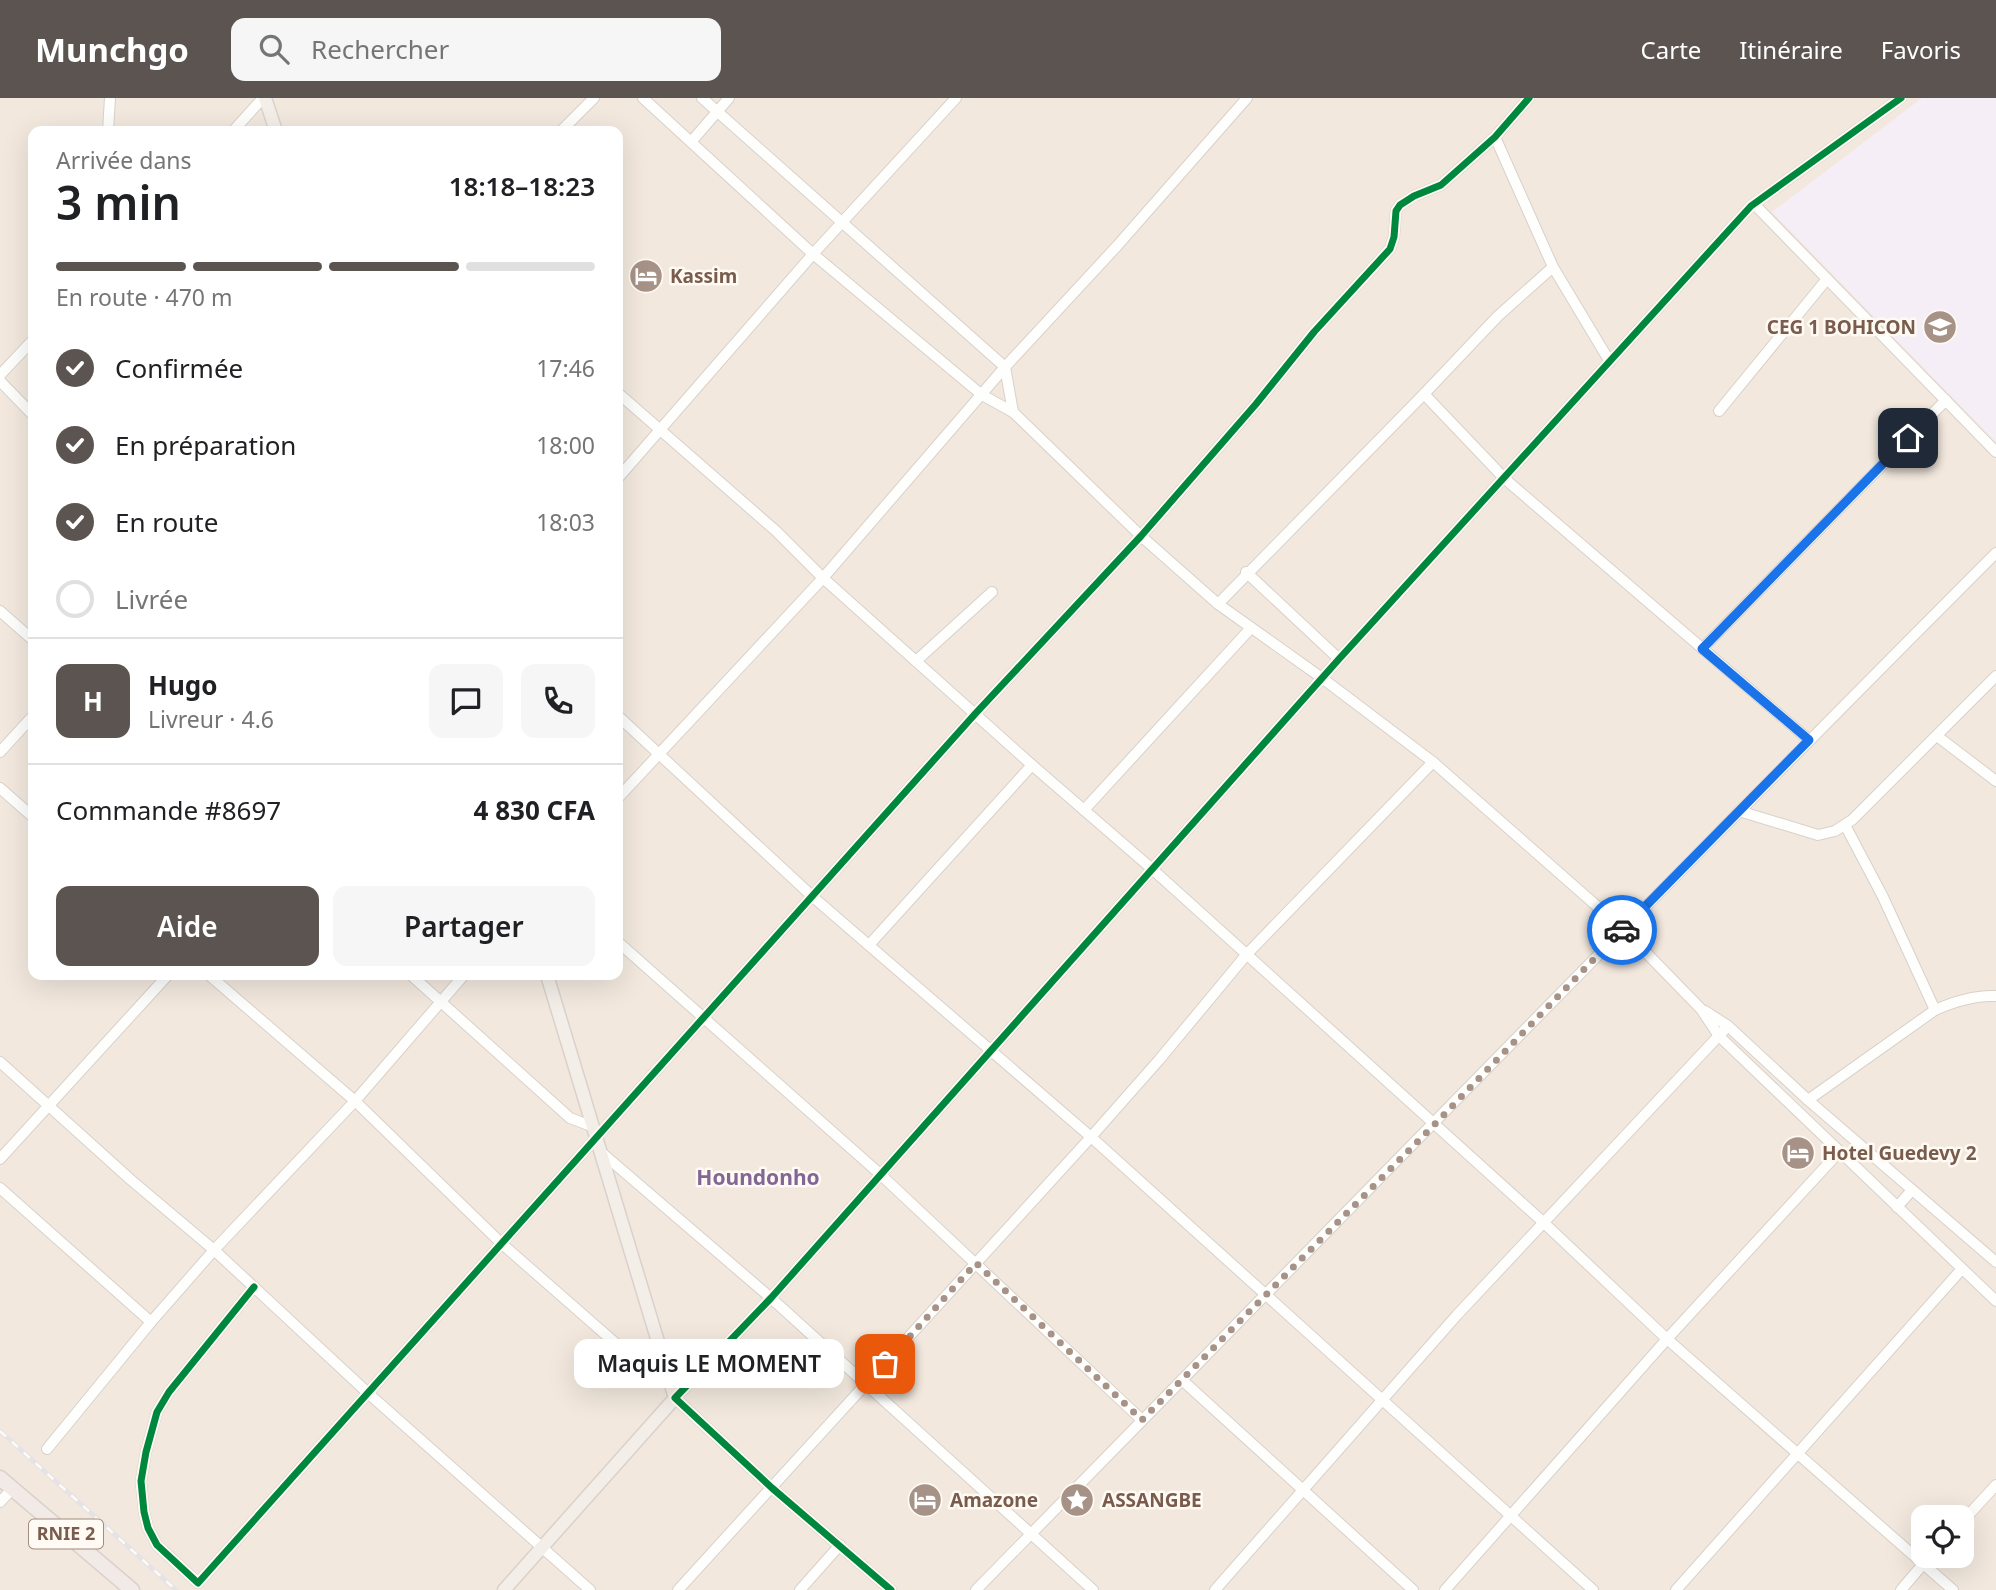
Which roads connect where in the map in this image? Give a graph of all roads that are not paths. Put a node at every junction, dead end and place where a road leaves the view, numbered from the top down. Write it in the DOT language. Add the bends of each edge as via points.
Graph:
graph roads {
  1 [pos="110,98"];
  2 [pos="264,98"];
  3 [pos="594,98"];
  4 [pos="643,98"];
  5 [pos="702,98"];
  6 [pos="729,98"];
  7 [pos="956,98"];
  8 [pos="1247,98"];
  9 [pos="1529,98"];
  10 [pos="1900,98"];
  11 [pos="717,112"];
  12 [pos="108,126"];
  13 [pos="238,126"];
  14 [pos="274,126"];
  15 [pos="566,126"];
  16 [pos="1495,137"];
  17 [pos="691,142"];
  18 [pos="1754,204"];
  19 [pos="842,221"];
  20 [pos="813,254"];
  21 [pos="1553,267"];
  22 [pos="1827,279"];
  23 [pos="28,345"];
  24 [pos="1611,362"];
  25 [pos="1005,367"];
  26 [pos="0,375"];
  27 [pos="0,381"];
  28 [pos="1424,394"];
  29 [pos="982,395"];
  30 [pos="623,398"];
  31 [pos="1946,400"];
  32 [pos="28,410"];
  33 [pos="1719,411"];
  34 [pos="1013,412"];
  35 [pos="660,431"];
  36 [pos="1996,452"];
  37 [pos="623,472"];
  38 [pos="1505,479"];
  39 [pos="1141,536"];
  40 [pos="1996,553"];
  41 [pos="1246,572"];
  42 [pos="823,578"];
  43 [pos="992,592"];
  44 [pos="1217,604"];
  45 [pos="0,611"];
  46 [pos="1250,629"];
  47 [pos="28,636"];
  48 [pos="1702,649"];
  49 [pos="1339,659"];
  50 [pos="916,661"];
  51 [pos="1996,676"];
  52 [pos="1322,678"];
  53 [pos="975,713"];
  54 [pos="623,720"];
  55 [pos="28,721"];
  56 [pos="1937,736"];
  57 [pos="1809,740"];
  58 [pos="0,752"];
  59 [pos="658,752"];
  60 [pos="1433,762"];
  61 [pos="1032,765"];
  62 [pos="1996,781"];
  63 [pos="0,788"];
  64 [pos="623,792"];
  65 [pos="1084,810"];
  66 [pos="1739,811"];
  67 [pos="28,813"];
  68 [pos="1845,825"];
  69 [pos="1151,868"];
  70 [pos="813,897"];
  71 [pos="1623,929"];
  72 [pos="869,945"];
  73 [pos="623,946"];
  74 [pos="1247,954"];
  75 [pos="164,980"];
  76 [pos="215,980"];
  77 [pos="417,980"];
  78 [pos="460,980"];
  79 [pos="548,980"];
  80 [pos="1996,996"];
  81 [pos="442,1002"];
  82 [pos="1702,1009"];
  83 [pos="1935,1010"];
  84 [pos="704,1018"];
  85 [pos="1728,1026"];
  86 [pos="1719,1036"];
  87 [pos="990,1050"];
  88 [pos="0,1062"];
  89 [pos="1808,1100"];
  90 [pos="355,1101"];
  91 [pos="48,1106"];
  92 [pos="1434,1125"];
  93 [pos="593,1132"];
  94 [pos="1091,1137"];
  95 [pos="600,1152"];
  96 [pos="1839,1152"];
  97 [pos="0,1159"];
  98 [pos="880,1174"];
  99 [pos="0,1188"];
  100 [pos="1912,1190"];
  101 [pos="1897,1207"];
  102 [pos="1543,1223"];
  103 [pos="501,1243"];
  104 [pos="214,1250"];
  105 [pos="1996,1262"];
  106 [pos="976,1263"];
  107 [pos="1961,1270"];
  108 [pos="254,1287"];
  109 [pos="1266,1295"];
  110 [pos="771,1298"];
  111 [pos="1996,1301"];
  112 [pos="151,1322"];
  113 [pos="1667,1339"];
  114 [pos="1182,1380"];
  115 [pos="671,1383"];
  116 [pos="866,1385"];
  117 [pos="369,1394"];
  118 [pos="675,1398"];
  119 [pos="1382,1400"];
  120 [pos="1142,1420"];
  121 [pos="47,1449"];
  122 [pos="1798,1453"];
  123 [pos="0,1478"];
  124 [pos="1996,1485"];
  125 [pos="772,1488"];
  126 [pos="12,1489"];
  127 [pos="1303,1490"];
  128 [pos="0,1502"];
  129 [pos="1974,1509"];
  130 [pos="1510,1517"];
  131 [pos="1031,1534"];
  132 [pos="840,1545"];
  133 [pos="1911,1546"];
  134 [pos="541,1548"];
  135 [pos="1919,1568"];
  136 [pos="1935,1568"];
  137 [pos="132,1590"];
  138 [pos="503,1590"];
  139 [pos="590,1590"];
  140 [pos="678,1590"];
  141 [pos="800,1590"];
  142 [pos="891,1590"];
  143 [pos="976,1590"];
  144 [pos="1093,1590"];
  145 [pos="1215,1590"];
  146 [pos="1413,1590"];
  147 [pos="1445,1590"];
  148 [pos="1592,1590"];
  149 [pos="1676,1590"];
  150 [pos="1900,1590"];
  151 [pos="1953,1590"];
  1 -- 12 [label="street"];
  2 -- 13 [label="street"];
  2 -- 14 [label="main road"];
  3 -- 15 [label="street"];
  4 -- 17 [label="street"];
  5 -- 11 [label="street"];
  6 -- 11 [label="street"];
  7 -- 19 [label="street"];
  8 -- 25 [label="street"];
  9 -- 16 [label="street"];
  10 -- 18 [label="street"];
  11 -- 17 [label="street"];
  11 -- 19 [label="street"];
  16 -- 21 [label="street"];
  16 -- 39 [label="street" via="1441,185 1400,205 1390,249"];
  17 -- 20 [label="street"];
  18 -- 22 [label="street"];
  18 -- 24 [label="street"];
  19 -- 20 [label="street"];
  19 -- 25 [label="street"];
  20 -- 29 [label="street"];
  20 -- 35 [label="street"];
  21 -- 24 [label="street"];
  21 -- 28 [label="street" via="1498,316"];
  22 -- 31 [label="street"];
  22 -- 33 [label="street"];
  23 -- 26 [label="street"];
  24 -- 38 [label="street"];
  25 -- 29 [label="street"];
  25 -- 34 [label="street"];
  27 -- 32 [label="street"];
  28 -- 38 [label="street"];
  28 -- 41 [label="street"];
  29 -- 34 [label="street"];
  29 -- 42 [label="street"];
  30 -- 35 [label="street"];
  31 -- 36 [label="street"];
  31 -- 48 [label="street"];
  34 -- 39 [label="street"];
  35 -- 37 [label="street"];
  35 -- 42 [label="street"];
  38 -- 48 [label="street"];
  38 -- 49 [label="street"];
  39 -- 44 [label="street"];
  39 -- 53 [label="street"];
  40 -- 57 [label="street"];
  41 -- 44 [label="street"];
  41 -- 49 [label="street"];
  42 -- 50 [label="street"];
  42 -- 59 [label="street"];
  43 -- 50 [label="street"];
  44 -- 46 [label="street"];
  45 -- 47 [label="street"];
  46 -- 52 [label="street"];
  46 -- 65 [label="street"];
  48 -- 57 [label="street"];
  49 -- 52 [label="street"];
  50 -- 53 [label="street"];
  51 -- 56 [label="street"];
  52 -- 60 [label="street"];
  52 -- 69 [label="street"];
  53 -- 61 [label="street"];
  53 -- 70 [label="street"];
  54 -- 59 [label="street"];
  55 -- 58 [label="street"];
  56 -- 62 [label="street"];
  56 -- 68 [label="street"];
  57 -- 66 [label="street"];
  59 -- 64 [label="street"];
  59 -- 70 [label="street"];
  60 -- 71 [label="street"];
  60 -- 74 [label="street"];
  61 -- 65 [label="street"];
  61 -- 72 [label="street"];
  63 -- 67 [label="street"];
  65 -- 69 [label="street"];
  66 -- 68 [label="street" via="1818,835"];
  66 -- 71 [label="street"];
  68 -- 83 [label="street"];
  69 -- 74 [label="street"];
  69 -- 87 [label="street"];
  70 -- 72 [label="street"];
  70 -- 84 [label="street"];
  71 -- 82 [label="street"];
  71 -- 92 [label="street"];
  72 -- 87 [label="street"];
  73 -- 84 [label="street"];
  74 -- 92 [label="street"];
  74 -- 94 [label="street"];
  75 -- 91 [label="street"];
  76 -- 90 [label="street"];
  77 -- 81 [label="street"];
  78 -- 81 [label="street"];
  79 -- 93 [label="main road"];
  80 -- 83 [label="street" via="1982,995"];
  81 -- 90 [label="street"];
  81 -- 93 [label="street" via="570,1118"];
  82 -- 85 [label="street"];
  82 -- 86 [label="street"];
  83 -- 89 [label="street"];
  84 -- 93 [label="street"];
  84 -- 98 [label="street"];
  85 -- 86 [label="street"];
  85 -- 89 [label="street"];
  86 -- 96 [label="street"];
  86 -- 102 [label="street"];
  87 -- 94 [label="street"];
  87 -- 98 [label="street"];
  88 -- 91 [label="street"];
  89 -- 100 [label="street"];
  90 -- 103 [label="street"];
  90 -- 104 [label="street"];
  91 -- 97 [label="street"];
  91 -- 104 [label="street"];
  92 -- 102 [label="street"];
  92 -- 109 [label="street"];
  93 -- 95 [label="main road"];
  93 -- 103 [label="street"];
  94 -- 106 [label="street"];
  94 -- 109 [label="street"];
  95 -- 110 [label="street"];
  95 -- 115 [label="main road"];
  96 -- 101 [label="street"];
  96 -- 113 [label="street"];
  98 -- 106 [label="street"];
  98 -- 110 [label="street"];
  99 -- 112 [label="street"];
  100 -- 101 [label="street"];
  100 -- 105 [label="street"];
  101 -- 107 [label="street"];
  102 -- 113 [label="street"];
  102 -- 119 [label="street"];
  103 -- 115 [label="street" via="653,1376"];
  103 -- 117 [label="street"];
  104 -- 108 [label="street"];
  104 -- 112 [label="street"];
  106 -- 116 [label="street"];
  106 -- 120 [label="street"];
  107 -- 111 [label="street"];
  107 -- 122 [label="street"];
  108 -- 117 [label="street"];
  108 -- 117 [label="street" via="169,1392 151,1430 141,1481 144,1512 157,1545 171,1559 198,1583"];
  109 -- 114 [label="street"];
  109 -- 119 [label="street"];
  110 -- 116 [label="street"];
  110 -- 118 [label="street"];
  112 -- 121 [label="street"];
  113 -- 122 [label="street"];
  113 -- 130 [label="street"];
  114 -- 120 [label="street"];
  114 -- 127 [label="street"];
  115 -- 118 [label="main road"];
  116 -- 125 [label="street"];
  116 -- 131 [label="street"];
  117 -- 134 [label="street"];
  118 -- 125 [label="street"];
  118 -- 134 [label="main road"];
  119 -- 127 [label="street"];
  119 -- 130 [label="street"];
  120 -- 131 [label="street"];
  122 -- 133 [label="street"];
  122 -- 149 [label="street"];
  123 -- 126 [label="highway, RNIE 2"];
  124 -- 129 [label="street"];
  125 -- 132 [label="street"];
  125 -- 140 [label="street"];
  126 -- 128 [label="street"];
  126 -- 137 [label="highway, RNIE 2"];
  127 -- 145 [label="street"];
  127 -- 146 [label="street"];
  130 -- 147 [label="street"];
  130 -- 148 [label="street"];
  131 -- 143 [label="street"];
  131 -- 144 [label="street"];
  132 -- 141 [label="street"];
  132 -- 142 [label="street"];
  134 -- 138 [label="main road"];
  134 -- 139 [label="street"];
  135 -- 150 [label="street"];
  136 -- 151 [label="street"];
}
